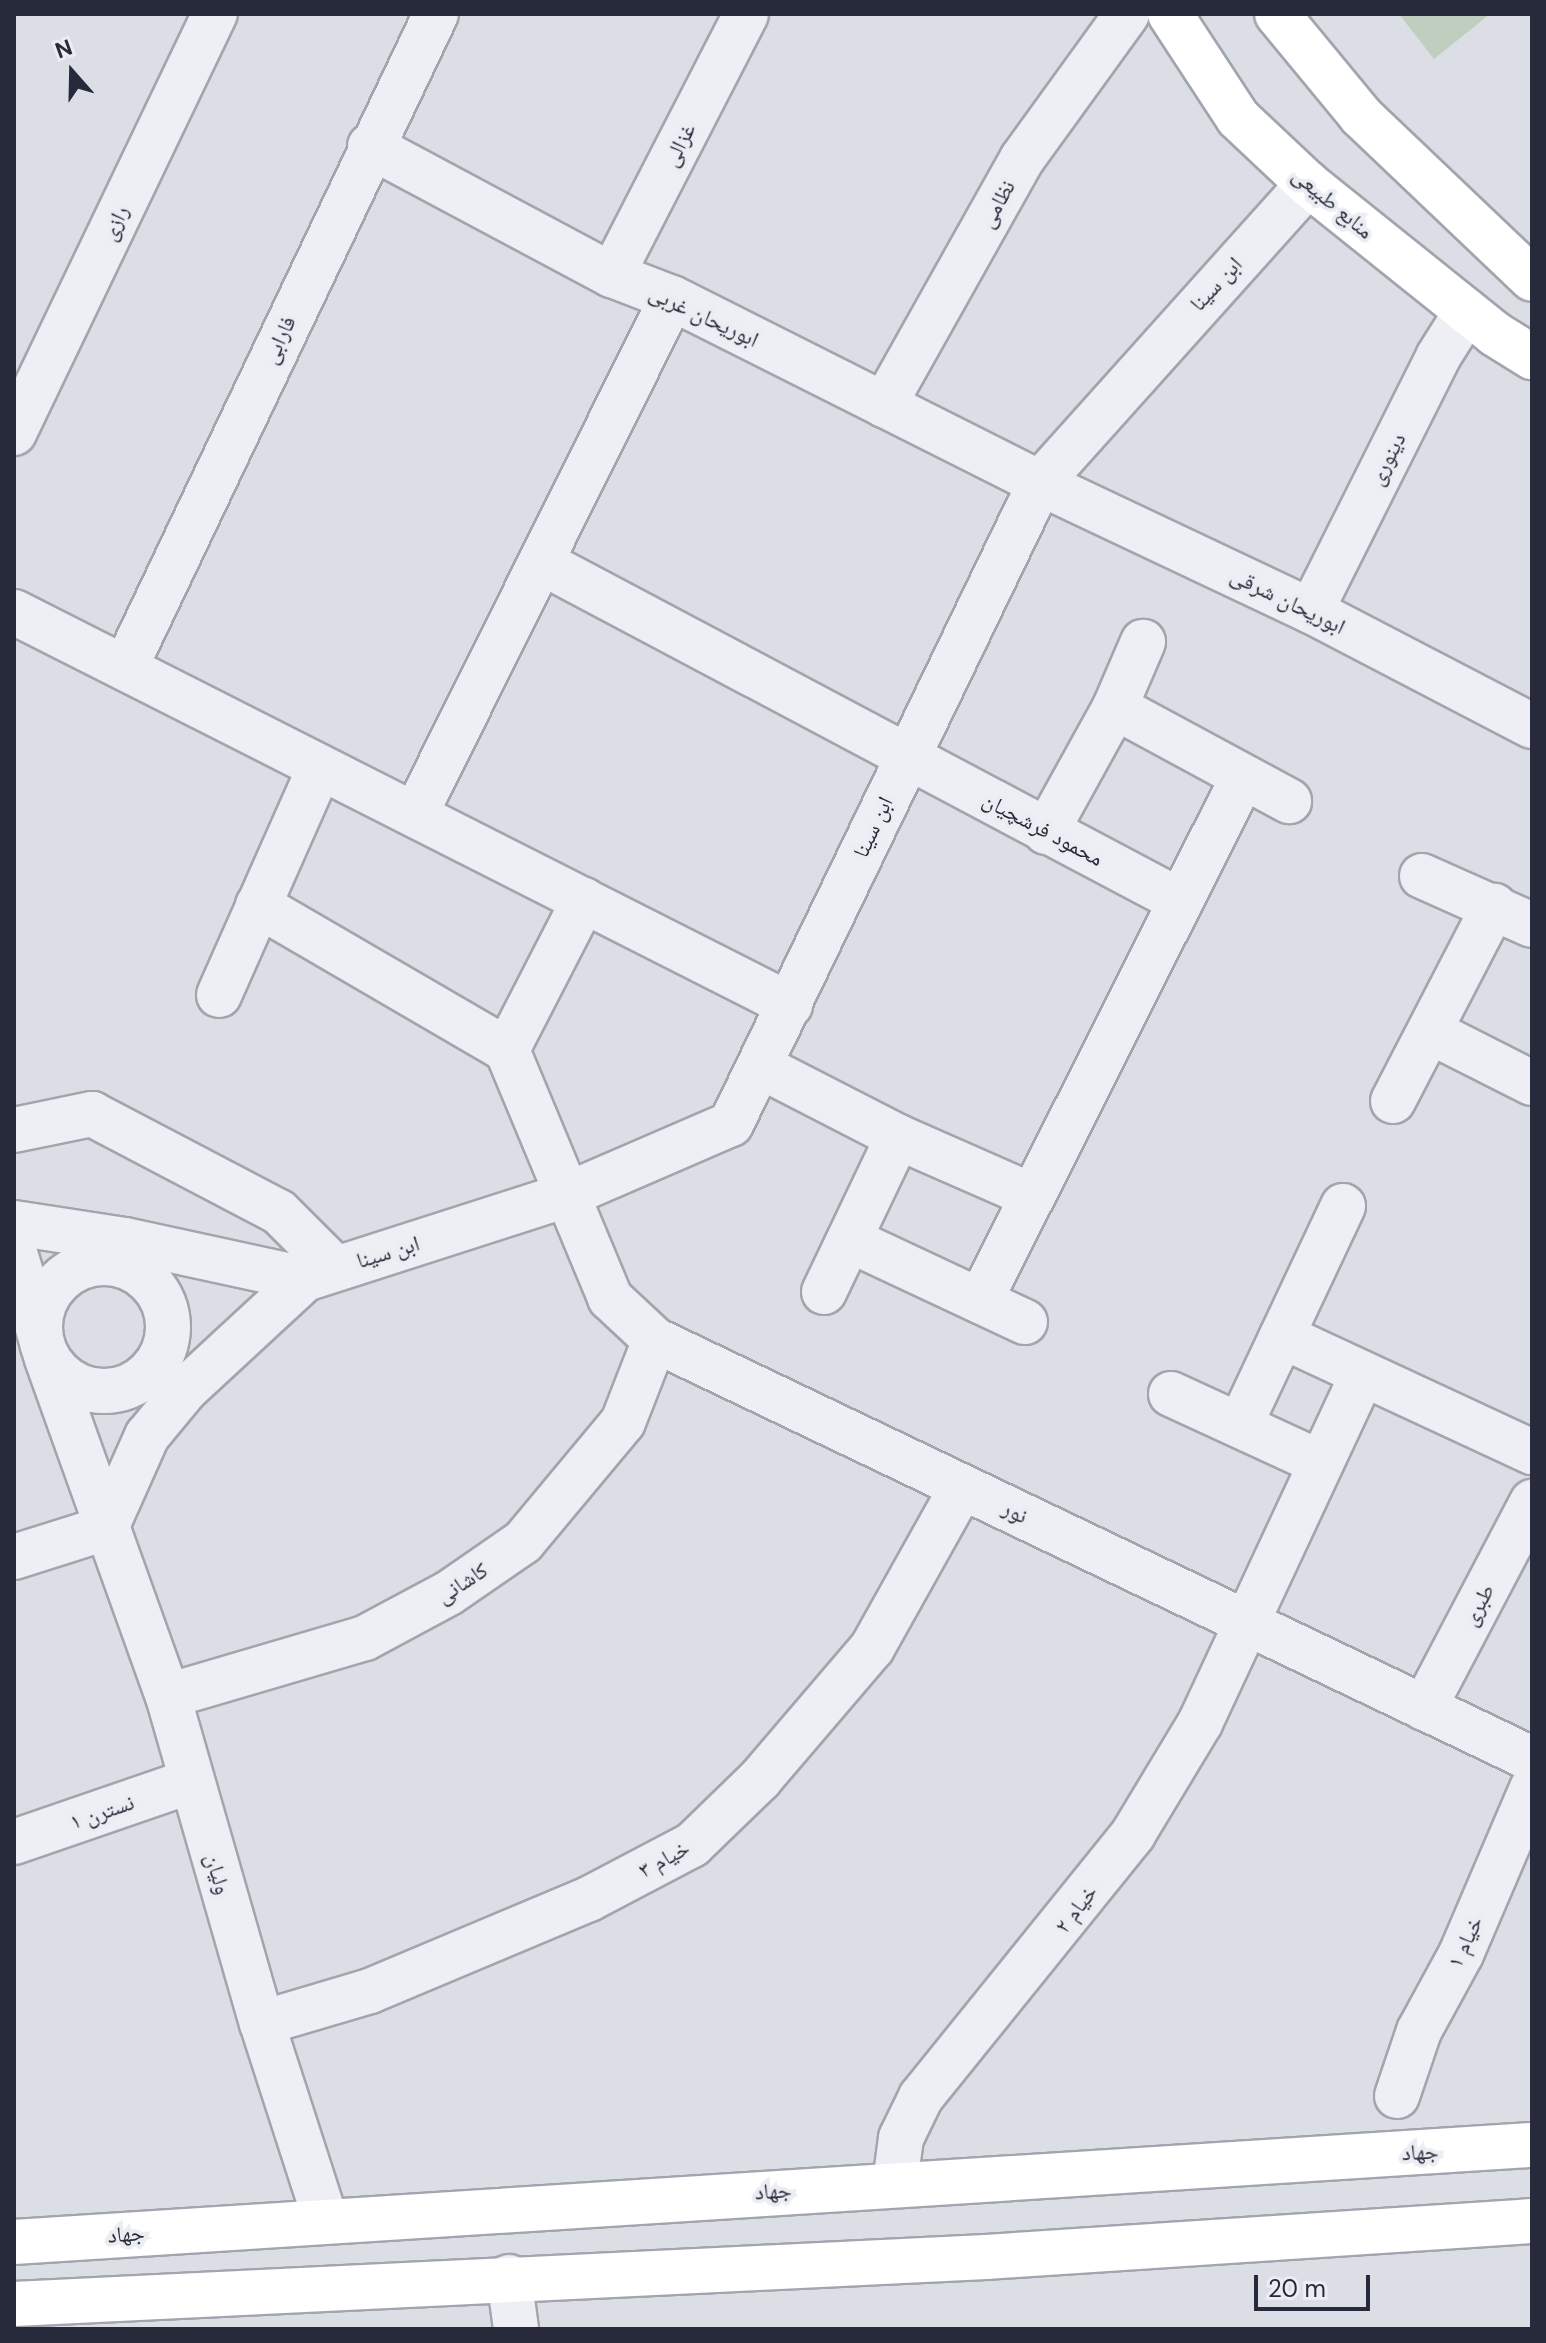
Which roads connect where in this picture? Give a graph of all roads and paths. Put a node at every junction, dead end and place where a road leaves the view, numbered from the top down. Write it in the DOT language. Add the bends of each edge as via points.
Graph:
graph roads {
  1 [pos="215,14"];
  2 [pos="436,14"];
  3 [pos="746,14"];
  4 [pos="1127,14"];
  5 [pos="1170,14"];
  6 [pos="1277,14"];
  7 [pos="370,146"];
  8 [pos="1308,184"];
  9 [pos="612,275"];
  10 [pos="1532,279"];
  11 [pos="672,298"];
  12 [pos="1467,311"];
  13 [pos="1532,357"];
  14 [pos="884,405"];
  15 [pos="14,433"];
  16 [pos="1040,483"];
  17 [pos="543,563"];
  18 [pos="1311,611"];
  19 [pos="14,612"];
  20 [pos="1143,642"];
  21 [pos="125,668"];
  22 [pos="1115,707"];
  23 [pos="1532,726"];
  24 [pos="906,757"];
  25 [pos="320,767"];
  26 [pos="1243,777"];
  27 [pos="1289,801"];
  28 [pos="415,815"];
  29 [pos="1046,832"];
  30 [pos="1422,876"];
  31 [pos="584,900"];
  32 [pos="1180,901"];
  33 [pos="258,905"];
  34 [pos="1513,916"];
  35 [pos="219,995"];
  36 [pos="790,1005"];
  37 [pos="1433,1033"];
  38 [pos="507,1050"];
  39 [pos="760,1066"];
  40 [pos="1532,1083"];
  41 [pos="1393,1101"];
  42 [pos="14,1130"];
  43 [pos="898,1137"];
  44 [pos="569,1194"];
  45 [pos="1030,1195"];
  46 [pos="1343,1206"];
  47 [pos="14,1223"];
  48 [pos="852,1241"];
  49 [pos="14,1250"];
  50 [pos="123,1252"];
  51 [pos="320,1274"];
  52 [pos="824,1292"];
  53 [pos="980,1301"];
  54 [pos="1025,1322"];
  55 [pos="1282,1336"];
  56 [pos="655,1340"];
  57 [pos="45,1353"];
  58 [pos="1363,1374"];
  59 [pos="170,1378"];
  60 [pos="1171,1394"];
  61 [pos="1240,1425"];
  62 [pos="1532,1452"];
  63 [pos="1321,1463"];
  64 [pos="962,1487"];
  65 [pos="1532,1502"];
  66 [pos="106,1528"];
  67 [pos="14,1557"];
  68 [pos="1246,1623"];
  69 [pos="168,1696"];
  70 [pos="1424,1708"];
  71 [pos="1532,1759"];
  72 [pos="191,1781"];
  73 [pos="1532,1788"];
  74 [pos="14,1842"];
  75 [pos="262,2023"];
  76 [pos="1397,2096"];
  77 [pos="1532,2145"];
  78 [pos="895,2183"];
  79 [pos="326,2221"];
  80 [pos="1532,2221"];
  81 [pos="14,2242"];
  82 [pos="509,2277"];
  83 [pos="14,2304"];
  84 [pos="516,2329"];
  1 -- 15 [label="street, رازی"];
  2 -- 7 [label="street, فارابی"];
  3 -- 9 [label="street, غزالی"];
  4 -- 14 [label="street, نظامی" via="1022,159"];
  5 -- 8 [label="main road, منابع طبیعی" via="1238,118"];
  6 -- 10 [label="main road" via="1361,116"];
  7 -- 9 [label="street, ابوریحان غربی"];
  7 -- 21 [label="street, فارابی"];
  8 -- 12 [label="main road, منابع طبیعی"];
  8 -- 16 [label="street, ابن سینا"];
  9 -- 11 [label="street, ابوریحان غربی"];
  11 -- 14 [label="street, ابوریحان غربی"];
  11 -- 17 [label="street"];
  12 -- 13 [label="main road, منابع طبیعی"];
  12 -- 18 [label="street, دینوری" via="1438,357"];
  14 -- 16 [label="street, ابوریحان غربی"];
  16 -- 18 [label="street, ابوریحان شرقی"];
  16 -- 24 [label="street, ابن سینا"];
  17 -- 24 [label="street, محمود فرشچیان"];
  17 -- 28 [label="street"];
  18 -- 23 [label="street, ابوریحان شرقی"];
  19 -- 21 [label="street"];
  20 -- 22 [label="street"];
  21 -- 25 [label="street"];
  22 -- 26 [label="street"];
  22 -- 29 [label="street"];
  24 -- 29 [label="street, محمود فرشچیان"];
  24 -- 36 [label="street, ابن سینا"];
  25 -- 28 [label="street"];
  25 -- 33 [label="street"];
  26 -- 27 [label="street"];
  26 -- 32 [label="street"];
  28 -- 31 [label="street"];
  29 -- 32 [label="street, محمود فرشچیان"];
  30 -- 34 [label="street"];
  31 -- 36 [label="street"];
  31 -- 38 [label="street"];
  32 -- 45 [label="street"];
  33 -- 35 [label="street"];
  33 -- 38 [label="street"];
  34 -- 37 [label="street"];
  36 -- 39 [label="street, ابن سینا"];
  37 -- 40 [label="street"];
  37 -- 41 [label="street"];
  38 -- 44 [label="street, نور"];
  39 -- 43 [label="street"];
  39 -- 44 [label="street, ابن سینا" via="731,1124"];
  42 -- 51 [label="street" via="92,1114 279,1212"];
  43 -- 45 [label="street"];
  43 -- 48 [label="street"];
  44 -- 51 [label="street, ابن سینا"];
  44 -- 56 [label="street, نور" via="610,1298"];
  45 -- 53 [label="street"];
  46 -- 55 [label="street"];
  47 -- 50 [label="street"];
  48 -- 52 [label="street"];
  48 -- 53 [label="street"];
  49 -- 57 [label="street, ولیان"];
  50 -- 51 [label="street"];
  50 -- 57 [label="street" via="60,1280 43,1308"];
  50 -- 59 [label="street" via="165,1306"];
  51 -- 59 [label="street"];
  53 -- 54 [label="street"];
  55 -- 58 [label="street"];
  55 -- 61 [label="street"];
  56 -- 64 [label="street, نور"];
  56 -- 69 [label="street, کاشانی" via="623,1422 523,1542 449,1593 365,1638"];
  57 -- 59 [label="street" via="67,1380 98,1392"];
  57 -- 66 [label="street, ولیان"];
  58 -- 62 [label="street"];
  58 -- 63 [label="street, خیام ۲"];
  59 -- 66 [label="street"];
  60 -- 61 [label="street"];
  61 -- 63 [label="street"];
  63 -- 68 [label="street, خیام ۲"];
  64 -- 68 [label="street, نور"];
  64 -- 75 [label="street, خیام ۳" via="872,1648 760,1779 692,1845 589,1899 370,1991"];
  65 -- 70 [label="street, طبری"];
  66 -- 67 [label="street"];
  66 -- 69 [label="street, ولیان"];
  68 -- 70 [label="street, نور"];
  68 -- 78 [label="street, خیام ۲" via="1200,1723 1133,1834 921,2097 901,2138"];
  69 -- 72 [label="street, ولیان"];
  70 -- 71 [label="street, نور"];
  72 -- 74 [label="street, نسترن ۱"];
  72 -- 75 [label="street, ولیان"];
  73 -- 76 [label="street, خیام ۱" via="1461,1954 1419,2031"];
  75 -- 79 [label="street, ولیان"];
  77 -- 78 [label="main road, جهاد"];
  78 -- 79 [label="main road, جهاد"];
  79 -- 81 [label="main road, جهاد"];
  80 -- 82 [label="main road" via="986,2257"];
  82 -- 83 [label="main road"];
  82 -- 84 [label="street"];
}
